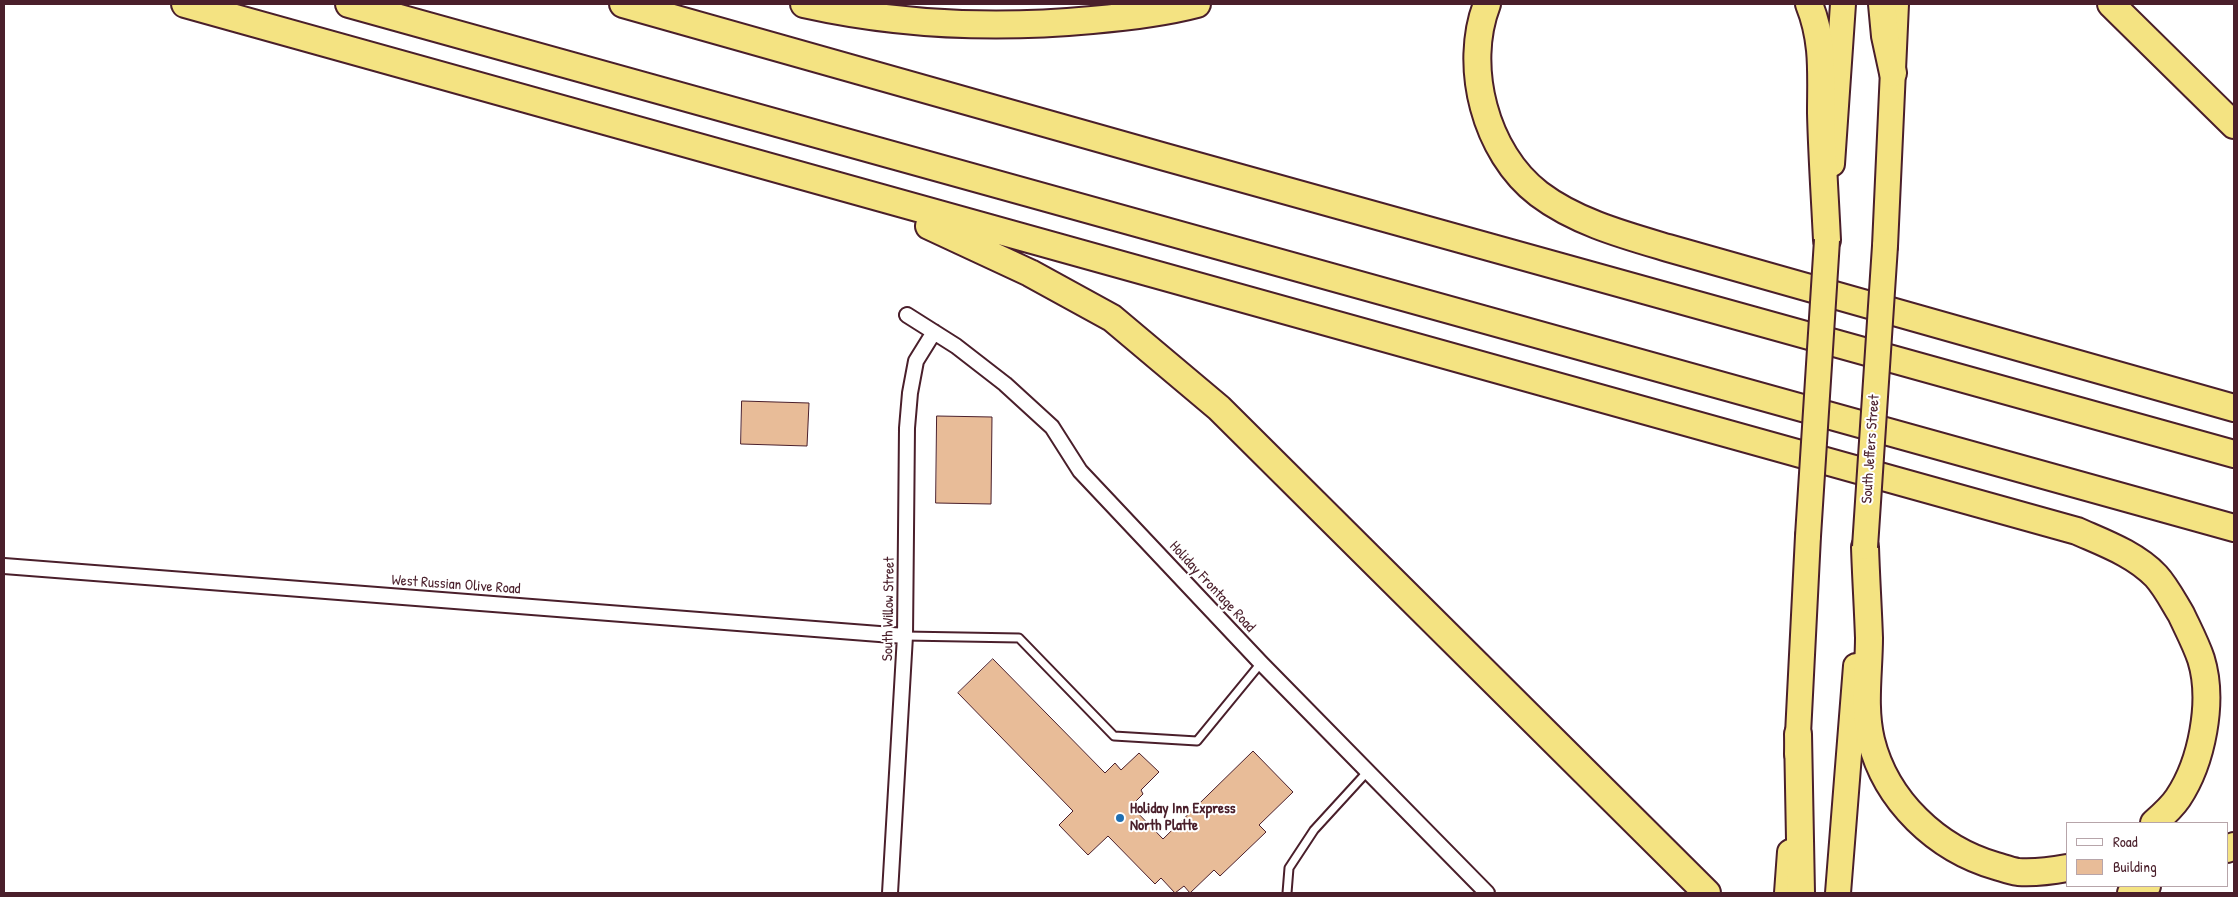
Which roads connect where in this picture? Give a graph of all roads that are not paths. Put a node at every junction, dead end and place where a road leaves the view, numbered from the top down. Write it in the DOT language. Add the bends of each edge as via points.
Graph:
graph roads {
  1 [pos="184,4"];
  2 [pos="349,4"];
  3 [pos="623,4"];
  4 [pos="804,4"];
  5 [pos="1197,4"];
  6 [pos="1487,4"];
  7 [pos="1809,4"];
  8 [pos="1843,4"];
  9 [pos="1882,4"];
  10 [pos="1896,4"];
  11 [pos="2111,4"];
  12 [pos="1893,73"];
  13 [pos="2234,125"];
  14 [pos="774,169"];
  15 [pos="1827,240"];
  16 [pos="907,315"];
  17 [pos="934,332"];
  18 [pos="2234,408"];
  19 [pos="2234,454"];
  20 [pos="2234,528"];
  21 [pos="1865,547"];
  22 [pos="4,566"];
  23 [pos="905,636"];
  24 [pos="1261,663"];
  25 [pos="1798,734"];
  26 [pos="1368,771"];
  27 [pos="2155,822"];
  28 [pos="2066,868"];
  29 [pos="2145,887"];
  30 [pos="890,893"];
  31 [pos="1287,893"];
  32 [pos="1487,893"];
  33 [pos="1707,893"];
  34 [pos="1787,893"];
  35 [pos="1801,893"];
  36 [pos="1838,893"];
  37 [pos="2131,893"];
  1 -- 14 [label="highway"];
  2 -- 20 [label="highway"];
  3 -- 19 [label="highway"];
  4 -- 5 [label="highway" via="896,20 1026,24 1136,16"];
  6 -- 18 [label="highway" via="1478,35 1476,62 1479,92 1486,115 1514,168 1538,193 1574,215 1617,233 1668,248"];
  7 -- 15 [label="highway" via="1822,61"];
  8 -- 15 [label="highway"];
  9 -- 12 [label="highway"];
  10 -- 12 [label="highway, South Jeffers Street"];
  11 -- 13 [label="highway"];
  12 -- 21 [label="highway, South Jeffers Street, bridge"];
  14 -- 27 [label="highway" via="2077,531 2125,553 2155,576 2172,598 2202,661 2207,705 2193,769 2177,799"];
  14 -- 33 [label="highway" via="964,241 1112,318 1219,408"];
  15 -- 25 [label="highway, bridge"];
  16 -- 17 [label="street, Holiday Frontage Road"];
  17 -- 23 [label="street, South Willow Street" via="916,361 910,393"];
  17 -- 24 [label="street, Holiday Frontage Road" via="1005,384 1052,427 1080,471"];
  21 -- 28 [label="highway" via="1867,696 1871,740 1889,782 1904,806 1925,829 1960,853 2017,872"];
  21 -- 36 [label="highway, South Jeffers Street"];
  22 -- 23 [label="street, West Russian Olive Road"];
  23 -- 24 [label="lane" via="1019,638 1114,736 1197,741"];
  23 -- 30 [label="street, South Willow Street"];
  24 -- 26 [label="street, Holiday Frontage Road"];
  25 -- 34 [label="highway"];
  25 -- 35 [label="highway"];
  26 -- 31 [label="lane" via="1309,837 1289,868"];
  26 -- 32 [label="street, Holiday Frontage Road"];
  29 -- 37 [label="highway"];
}
